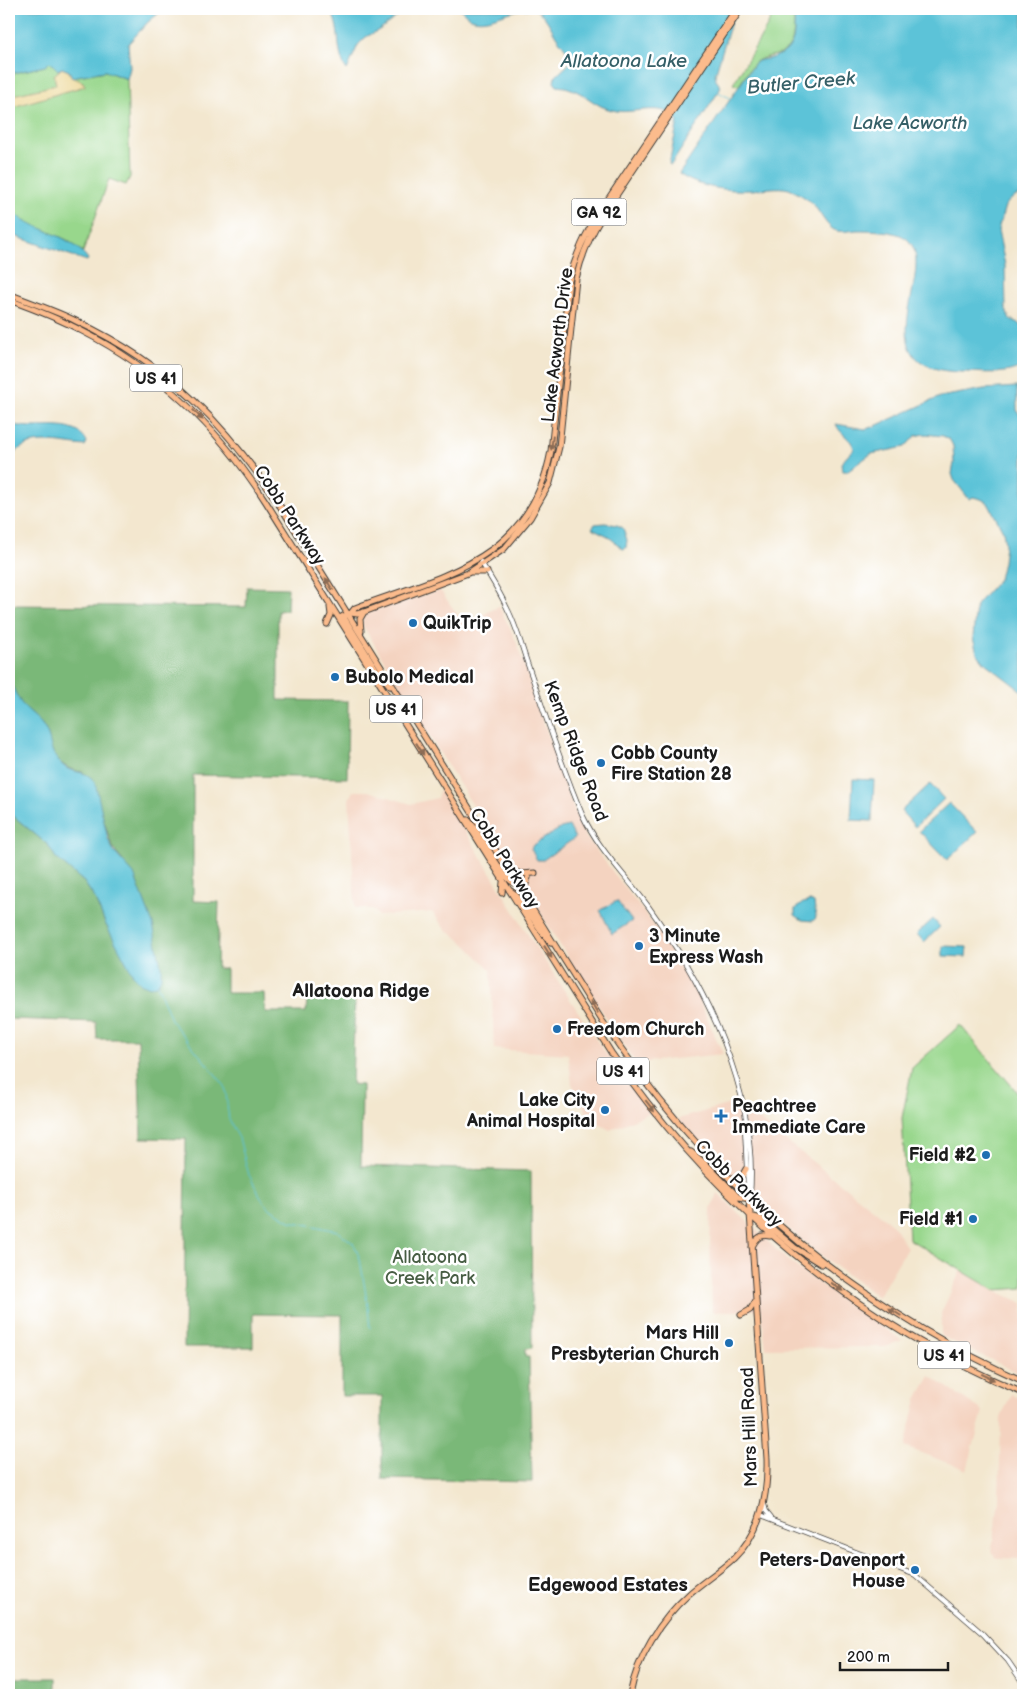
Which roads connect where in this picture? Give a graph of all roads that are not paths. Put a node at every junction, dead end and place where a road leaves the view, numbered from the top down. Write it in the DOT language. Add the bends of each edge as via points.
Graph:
graph roads {
  1 [pos="736,9"];
  2 [pos="741,9"];
  3 [pos="644,150"];
  4 [pos="9,294"];
  5 [pos="9,300"];
  6 [pos="165,376"];
  7 [pos="160,381"];
  8 [pos="481,562"];
  9 [pos="468,572"];
  10 [pos="487,572"];
  11 [pos="330,604"];
  12 [pos="364,612"];
  13 [pos="345,615"];
  14 [pos="327,624"];
  15 [pos="365,641"];
  16 [pos="395,690"];
  17 [pos="463,818"];
  18 [pos="507,869"];
  19 [pos="535,873"];
  20 [pos="528,878"];
  21 [pos="503,881"];
  22 [pos="517,885"];
  23 [pos="508,890"];
  24 [pos="502,893"];
  25 [pos="525,897"];
  26 [pos="558,951"];
  27 [pos="746,1125"];
  28 [pos="754,1125"];
  29 [pos="748,1134"];
  30 [pos="683,1147"];
  31 [pos="746,1170"];
  32 [pos="728,1178"];
  33 [pos="749,1199"];
  34 [pos="750,1216"];
  35 [pos="773,1237"];
  36 [pos="752,1247"];
  37 [pos="834,1270"];
  38 [pos="755,1301"];
  39 [pos="741,1315"];
  40 [pos="1023,1381"];
  41 [pos="1023,1392"];
  42 [pos="764,1502"];
  43 [pos="761,1515"];
  44 [pos="775,1520"];
  45 [pos="1023,1683"];
  46 [pos="630,1695"];
  1 -- 3 [label="main road, Lake Acworth Drive / GA 92"];
  2 -- 3 [label="main road, Lake Acworth Drive / GA 92"];
  3 -- 8 [label="main road, Lake Acworth Drive / GA 92" via="586,232 576,255 569,281 546,474 533,503 518,524"];
  4 -- 6 [label="main road, Cobb Parkway / US 41" via="92,329"];
  5 -- 7 [label="main road, Cobb Parkway / US 41" via="90,334"];
  6 -- 7 [label="main road"];
  13 -- 6 [label="main road, Cobb Parkway / US 41, one-way" via="284,512 249,461 213,419"];
  7 -- 11 [label="main road, Cobb Parkway / US 41, one-way" via="193,410 234,456"];
  8 -- 9 [label="main road, Lake Acworth Drive / GA 92"];
  8 -- 10 [label="street, Kemp Ridge Road"];
  8 -- 13 [label="main road, Lake Acworth Drive / GA 92" via="355,608"];
  9 -- 10 [label="main road"];
  9 -- 12 [label="main road, Lake Acworth Drive / GA 92"];
  10 -- 27 [label="street, Kemp Ridge Road" via="512,620 582,814 604,851 637,891 695,980 734,1073"];
  11 -- 13 [label="main road, Cobb Parkway / US 41"];
  11 -- 14 [label="main road" via="331,615"];
  12 -- 13 [label="main road, Lake Acworth Drive / GA 92"];
  12 -- 15 [label="main road" via="360,625"];
  13 -- 15 [label="main road, Cobb Parkway / US 41"];
  13 -- 16 [label="main road" via="376,669"];
  13 -- 17 [label="main road, Cobb Parkway / US 41, one-way"];
  15 -- 16 [label="main road, Cobb Parkway / US 41"];
  16 -- 18 [label="main road, Cobb Parkway / US 41"];
  17 -- 21 [label="main road, Cobb Parkway / US 41"];
  17 -- 22 [label="main road" via="470,822 507,877"];
  18 -- 19 [label="main road" via="521,874"];
  18 -- 22 [label="main road, Cobb Parkway / US 41"];
  20 -- 25 [label="main road"];
  21 -- 23 [label="main road, Cobb Parkway / US 41"];
  21 -- 24 [label="main road"];
  22 -- 25 [label="main road, Cobb Parkway / US 41"];
  23 -- 26 [label="main road" via="518,896"];
  23 -- 30 [label="main road, Cobb Parkway / US 41, one-way" via="618,1062"];
  25 -- 26 [label="main road, Cobb Parkway / US 41"];
  32 -- 26 [label="main road, Cobb Parkway / US 41, one-way" via="687,1134 631,1064"];
  27 -- 29 [label="street"];
  27 -- 31 [label="street"];
  28 -- 29 [label="street"];
  29 -- 33 [label="street"];
  30 -- 33 [label="main road" via="708,1166 738,1197"];
  30 -- 34 [label="main road, Cobb Parkway / US 41"];
  31 -- 32 [label="main road" via="741,1178"];
  31 -- 33 [label="street"];
  32 -- 33 [label="main road, Cobb Parkway / US 41"];
  33 -- 34 [label="main road, Mars Hill Road"];
  33 -- 37 [label="main road, Cobb Parkway / US 41"];
  34 -- 35 [label="main road, Cobb Parkway / US 41"];
  34 -- 36 [label="main road, Mars Hill Road"];
  34 -- 37 [label="main road" via="761,1219 794,1247"];
  35 -- 36 [label="main road" via="761,1236"];
  35 -- 41 [label="main road, Cobb Parkway / US 41, one-way" via="883,1319 960,1363"];
  36 -- 38 [label="main road, Mars Hill Road"];
  40 -- 37 [label="main road, Cobb Parkway / US 41, one-way" via="913,1324"];
  38 -- 39 [label="main road"];
  38 -- 42 [label="main road, Mars Hill Road" via="767,1470"];
  42 -- 43 [label="main road, Mars Hill Road"];
  42 -- 44 [label="street"];
  43 -- 44 [label="street"];
  43 -- 46 [label="main road, Mars Hill Road" via="740,1552 685,1597 656,1634 639,1665"];
  44 -- 45 [label="street" via="915,1575 984,1634"];
}
